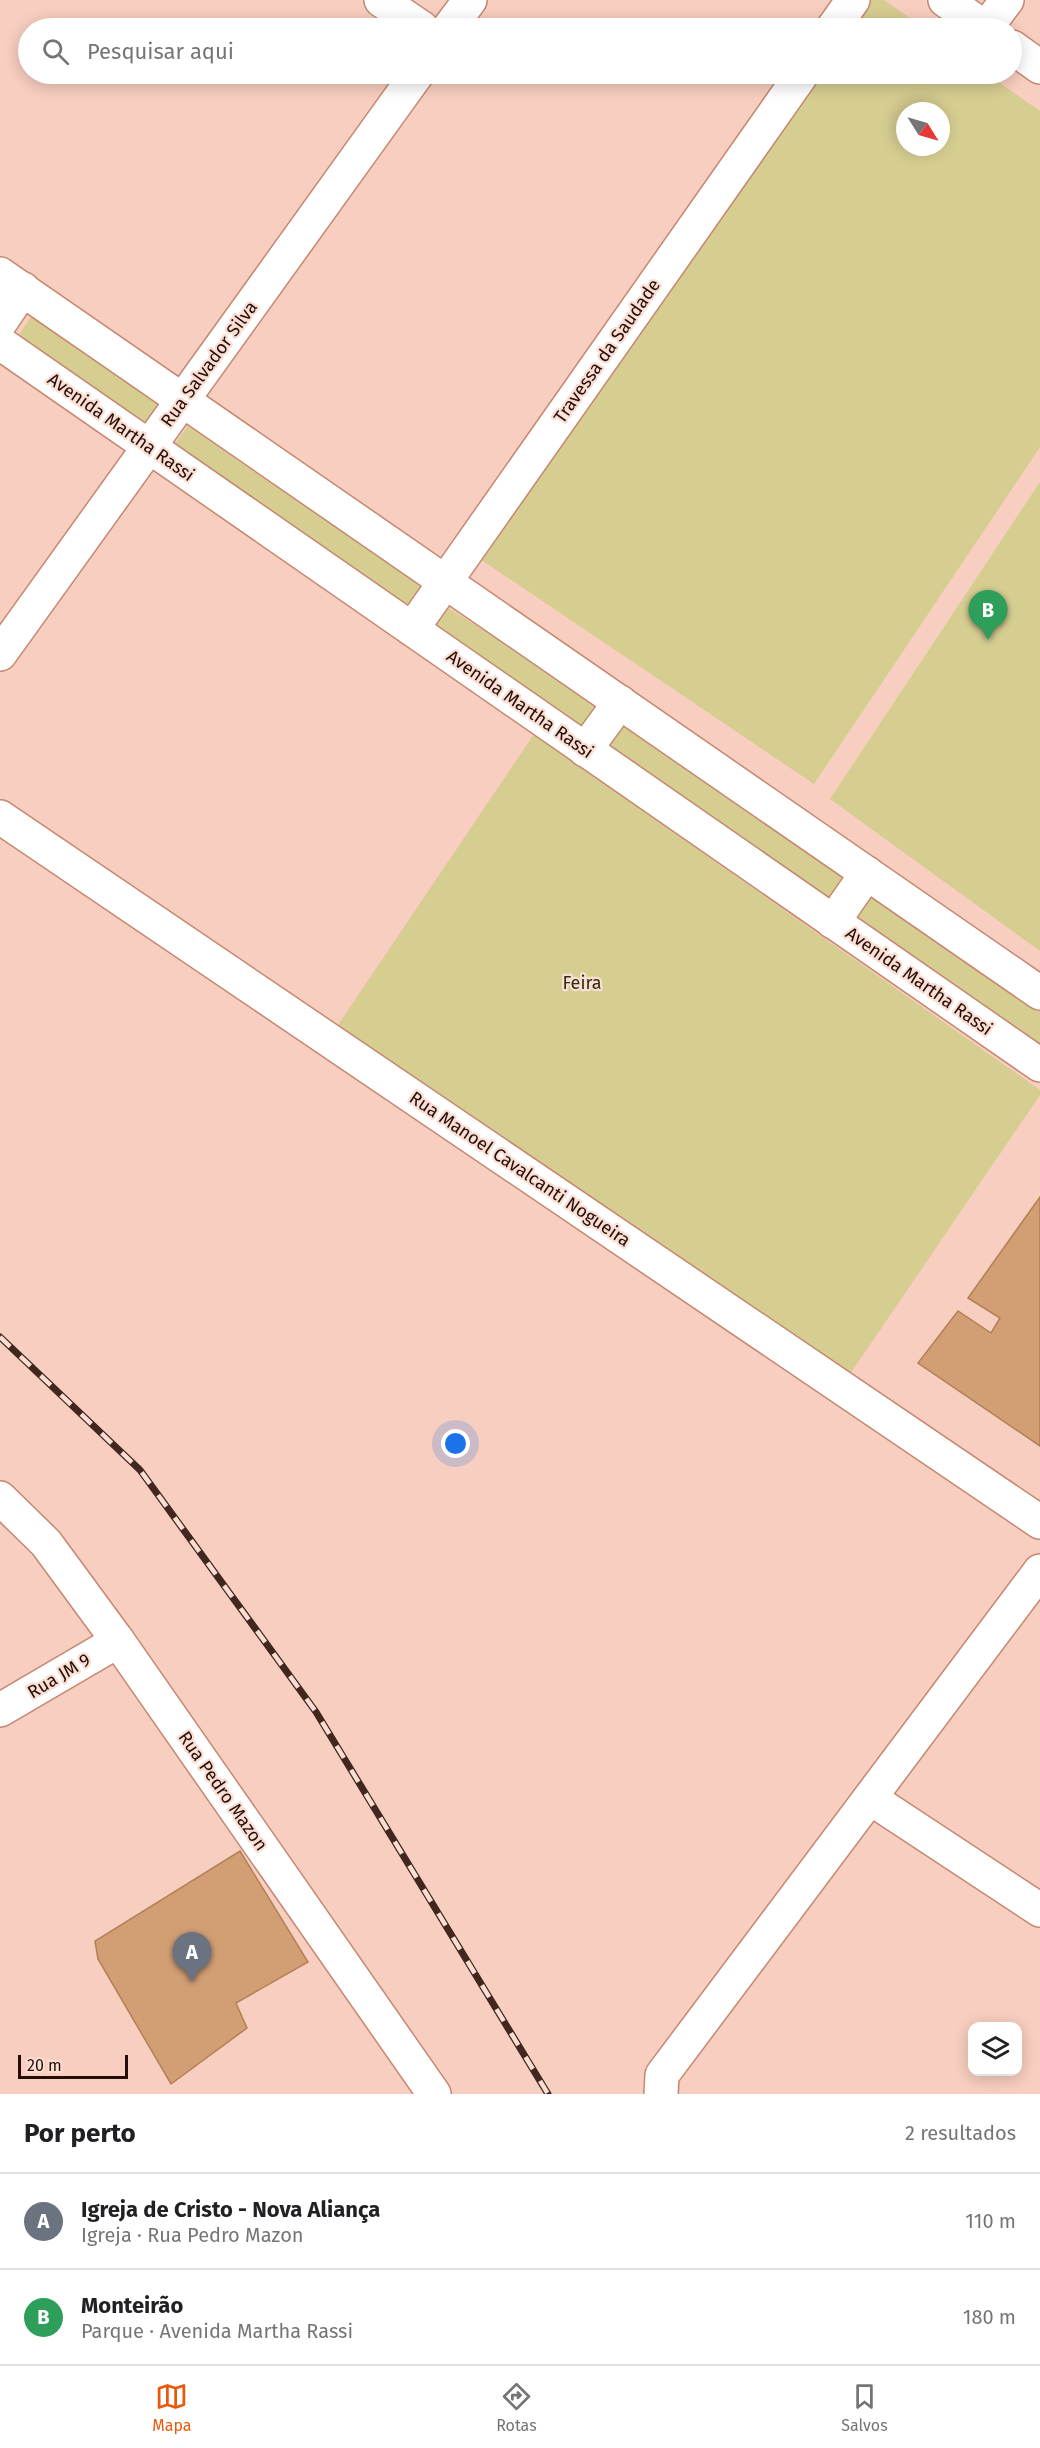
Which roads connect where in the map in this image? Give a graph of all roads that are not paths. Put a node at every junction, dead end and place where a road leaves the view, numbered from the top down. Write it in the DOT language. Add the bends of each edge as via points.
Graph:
graph roads {
  1 [pos="381,0"];
  2 [pos="470,0"];
  3 [pos="853,0"];
  4 [pos="945,0"];
  5 [pos="1007,0"];
  6 [pos="407,18"];
  7 [pos="456,18"];
  8 [pos="840,18"];
  9 [pos="971,18"];
  10 [pos="994,18"];
  11 [pos="1022,55"];
  12 [pos="1040,67"];
  13 [pos="410,84"];
  14 [pos="795,84"];
  15 [pos="11,281"];
  16 [pos="0,323"];
  17 [pos="0,344"];
  18 [pos="183,400"];
  19 [pos="149,447"];
  20 [pos="446,582"];
  21 [pos="412,629"];
  22 [pos="0,654"];
  23 [pos="620,702"];
  24 [pos="585,750"];
  25 [pos="0,817"];
  26 [pos="867,873"];
  27 [pos="833,922"];
  28 [pos="1040,993"];
  29 [pos="1040,1065"];
  30 [pos="0,1498"];
  31 [pos="1040,1522"];
  32 [pos="1040,1571"];
  33 [pos="118,1641"];
  34 [pos="0,1710"];
  35 [pos="870,1798"];
  36 [pos="1040,1910"];
  37 [pos="434,2094"];
  38 [pos="661,2094"];
  1 -- 6 [label="street"];
  2 -- 7 [label="street"];
  3 -- 8 [label="street"];
  4 -- 9 [label="street"];
  5 -- 10 [label="street"];
  11 -- 12 [label="street"];
  13 -- 18 [label="street, Rua Salvador Silva"];
  14 -- 20 [label="street, Travessa da Saudade"];
  15 -- 16 [label="street"];
  15 -- 18 [label="street"];
  17 -- 19 [label="street, Avenida Martha Rassi"];
  18 -- 19 [label="street, Rua Salvador Silva"];
  18 -- 20 [label="street"];
  19 -- 21 [label="street, Avenida Martha Rassi"];
  19 -- 22 [label="street, Rua Salvador Silva"];
  20 -- 21 [label="street, Travessa da Saudade"];
  20 -- 23 [label="street"];
  21 -- 24 [label="street, Avenida Martha Rassi"];
  23 -- 24 [label="street"];
  23 -- 26 [label="street"];
  24 -- 27 [label="street, Avenida Martha Rassi"];
  25 -- 31 [label="street, Rua Manoel Cavalcanti Nogueira"];
  26 -- 27 [label="street"];
  26 -- 28 [label="street"];
  27 -- 29 [label="street, Avenida Martha Rassi"];
  30 -- 33 [label="street, Rua Pedro Mazon" via="46,1543"];
  32 -- 35 [label="street"];
  33 -- 34 [label="street, Rua JM 9"];
  33 -- 37 [label="street, Rua Pedro Mazon"];
  35 -- 36 [label="street"];
  35 -- 38 [label="street" via="662,2075"];
}
